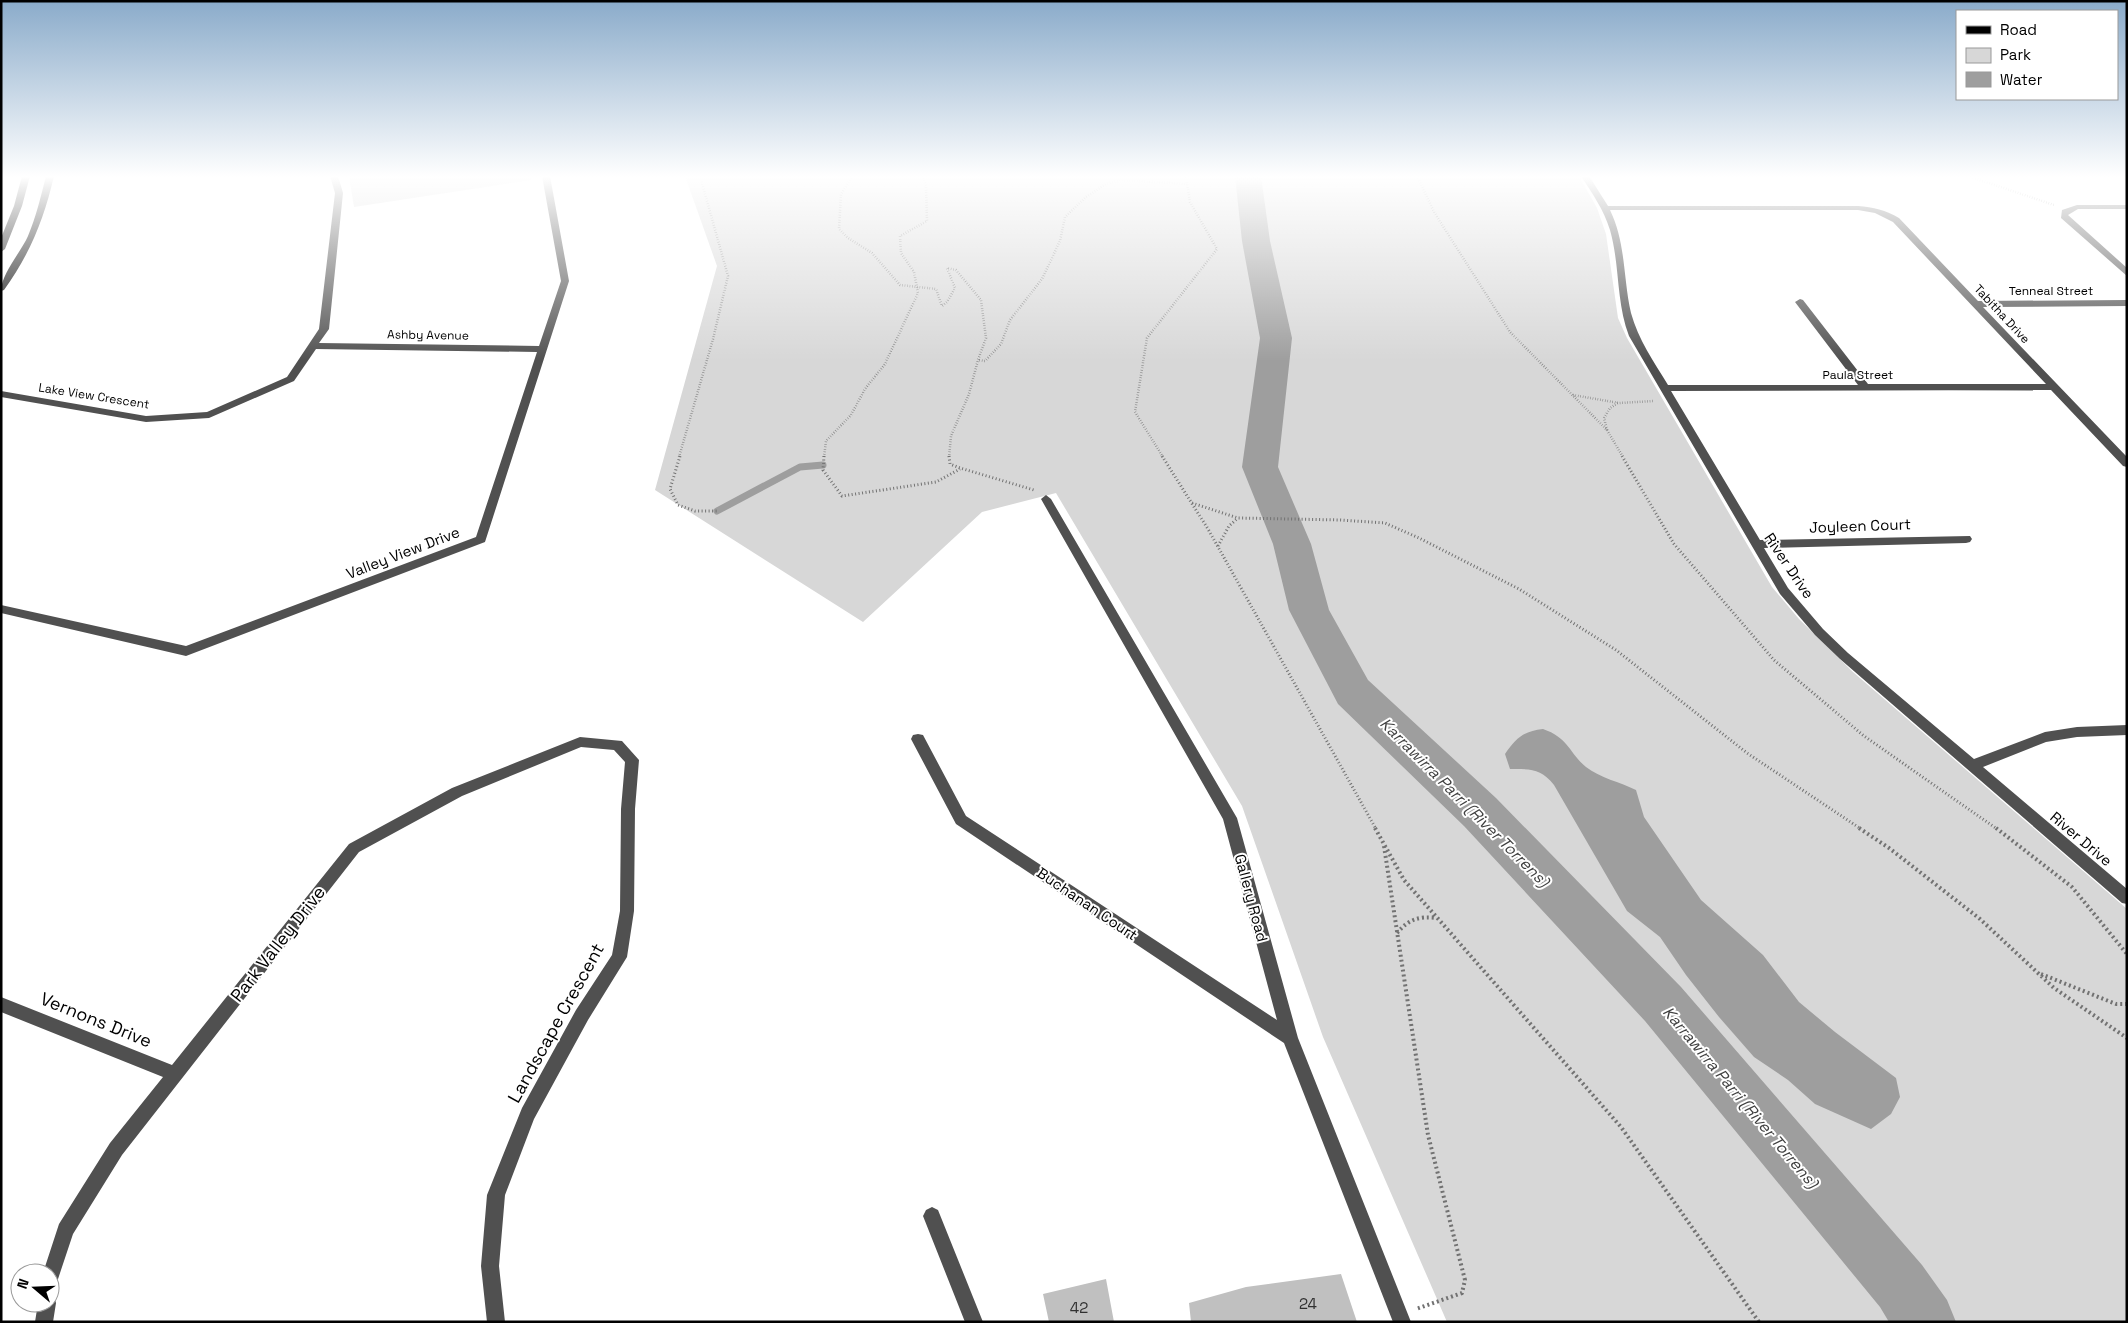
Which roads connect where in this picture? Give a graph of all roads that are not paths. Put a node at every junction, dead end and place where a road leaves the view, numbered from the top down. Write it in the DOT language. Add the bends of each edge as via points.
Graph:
graph roads {
  1 [pos="32,238"];
  2 [pos="334,238"];
  3 [pos="557,238"];
  4 [pos="1615,238"];
  5 [pos="1913,238"];
  6 [pos="2088,238"];
  7 [pos="2127,273"];
  8 [pos="1,288"];
  9 [pos="1800,302"];
  10 [pos="2127,303"];
  11 [pos="1975,304"];
  12 [pos="313,346"];
  13 [pos="543,349"];
  14 [pos="2053,387"];
  15 [pos="1664,388"];
  16 [pos="1865,388"];
  17 [pos="1,394"];
  18 [pos="2127,464"];
  19 [pos="1046,500"];
  20 [pos="1966,539"];
  21 [pos="1755,544"];
  22 [pos="1,610"];
  23 [pos="2127,730"];
  24 [pos="918,740"];
  25 [pos="617,745"];
  26 [pos="1972,766"];
  27 [pos="2127,898"];
  28 [pos="1,1004"];
  29 [pos="1290,1038"];
  30 [pos="175,1074"];
  31 [pos="932,1216"];
  32 [pos="55,1263"];
  33 [pos="1401,1318"];
  34 [pos="496,1322"];
  35 [pos="974,1322"];
  1 -- 8 [label="main road"];
  2 -- 12 [label="street, Lake View Crescent" via="324,329"];
  3 -- 13 [label="street, Valley View Drive" via="565,281"];
  4 -- 15 [label="street, River Drive" via="1626,319"];
  5 -- 11 [label="street, Tabitha Drive"];
  6 -- 7 [label="street"];
  9 -- 16 [label="street"];
  10 -- 11 [label="street, Tenneal Street"];
  11 -- 14 [label="street, Tabitha Drive"];
  12 -- 13 [label="street, Ashby Avenue"];
  12 -- 17 [label="street, Lake View Crescent" via="291,379 209,415 146,419"];
  13 -- 22 [label="street, Valley View Drive" via="481,539 186,651"];
  14 -- 16 [label="street, Paula Street"];
  14 -- 18 [label="street, Tabitha Drive"];
  15 -- 16 [label="street, Paula Street"];
  15 -- 21 [label="street, River Drive"];
  19 -- 29 [label="street, Gallery Road" via="1230,818"];
  20 -- 21 [label="street, Joyleen Court"];
  21 -- 26 [label="street, River Drive" via="1784,591 1819,632"];
  23 -- 26 [label="street" via="2045,737"];
  24 -- 29 [label="street, Buchanan Court" via="961,820"];
  25 -- 30 [label="street, Park Valley Drive" via="580,742 457,792 354,848"];
  25 -- 34 [label="street, Landscape Crescent" via="632,760 627,911 619,957 582,1015 528,1114 496,1195 490,1266"];
  26 -- 27 [label="street, River Drive"];
  28 -- 30 [label="street, Vernons Drive"];
  29 -- 33 [label="street, Gallery Road"];
  30 -- 32 [label="street, Park Valley Drive" via="116,1149 65,1230"];
  31 -- 35 [label="street"];
}
